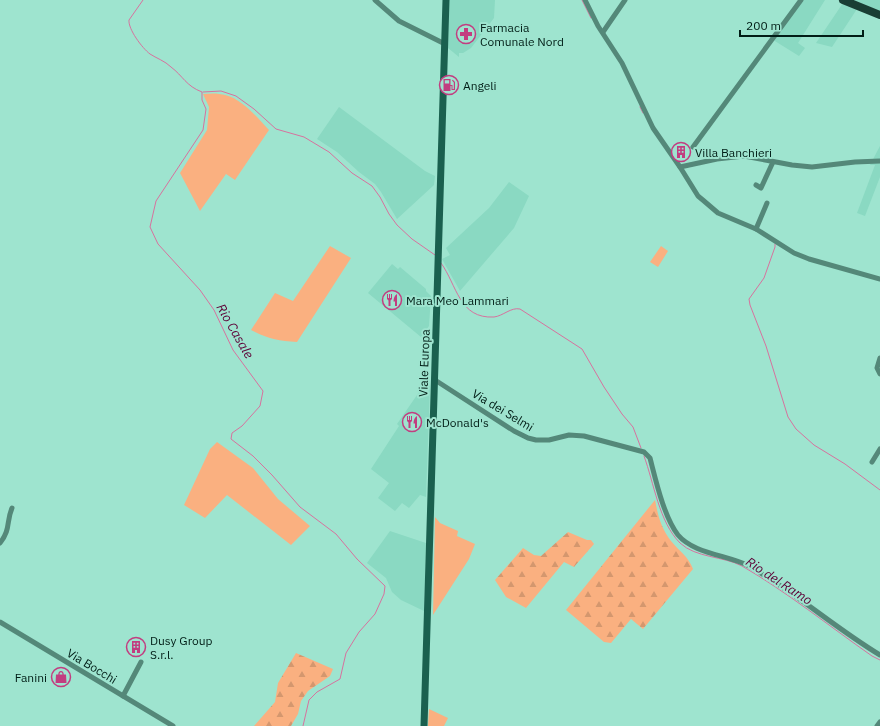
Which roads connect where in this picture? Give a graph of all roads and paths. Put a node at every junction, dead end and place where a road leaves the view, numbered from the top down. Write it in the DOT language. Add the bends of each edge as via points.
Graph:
graph roads {
  1 [pos="375,0"];
  2 [pos="446,0"];
  3 [pos="585,0"];
  4 [pos="625,0"];
  5 [pos="801,0"];
  6 [pos="843,0"];
  7 [pos="880,15"];
  8 [pos="603,32"];
  9 [pos="445,44"];
  10 [pos="693,147"];
  11 [pos="880,161"];
  12 [pos="773,162"];
  13 [pos="680,167"];
  14 [pos="756,186"];
  15 [pos="767,203"];
  16 [pos="756,229"];
  17 [pos="880,279"];
  18 [pos="880,358"];
  19 [pos="880,374"];
  20 [pos="435,380"];
  21 [pos="880,449"];
  22 [pos="872,462"];
  23 [pos="12,508"];
  24 [pos="0,544"];
  25 [pos="0,622"];
  26 [pos="880,655"];
  27 [pos="141,662"];
  28 [pos="124,696"];
  29 [pos="880,722"];
  30 [pos="173,726"];
  31 [pos="424,726"];
  32 [pos="878,726"];
  1 -- 9 [label="street" via="399,21"];
  2 -- 9 [label="main road, Viale Europa"];
  3 -- 8 [label="street"];
  4 -- 8 [label="street"];
  5 -- 10 [label="street"];
  6 -- 7 [label="main road"];
  8 -- 13 [label="street" via="622,63 653,128"];
  9 -- 20 [label="main road, Viale Europa"];
  11 -- 12 [label="street" via="812,167"];
  12 -- 13 [label="street" via="744,156 718,158"];
  12 -- 14 [label="street" via="761,188"];
  13 -- 16 [label="street" via="698,196 710,207 726,217"];
  15 -- 16 [label="street"];
  16 -- 17 [label="street" via="794,253"];
  18 -- 19 [label="street" via="877,368"];
  20 -- 26 [label="street, Via dei Selmi" via="528,438 549,440 569,435 584,436 644,452 650,458 666,513 683,540 696,548 734,559 770,578"];
  20 -- 31 [label="main road, Viale Europa"];
  21 -- 22 [label="street"];
  23 -- 24 [label="street" via="7,534"];
  25 -- 28 [label="street, Via Bocchi"];
  27 -- 28 [label="street"];
  28 -- 30 [label="street, Via Bocchi"];
  29 -- 32 [label="street"];
}
